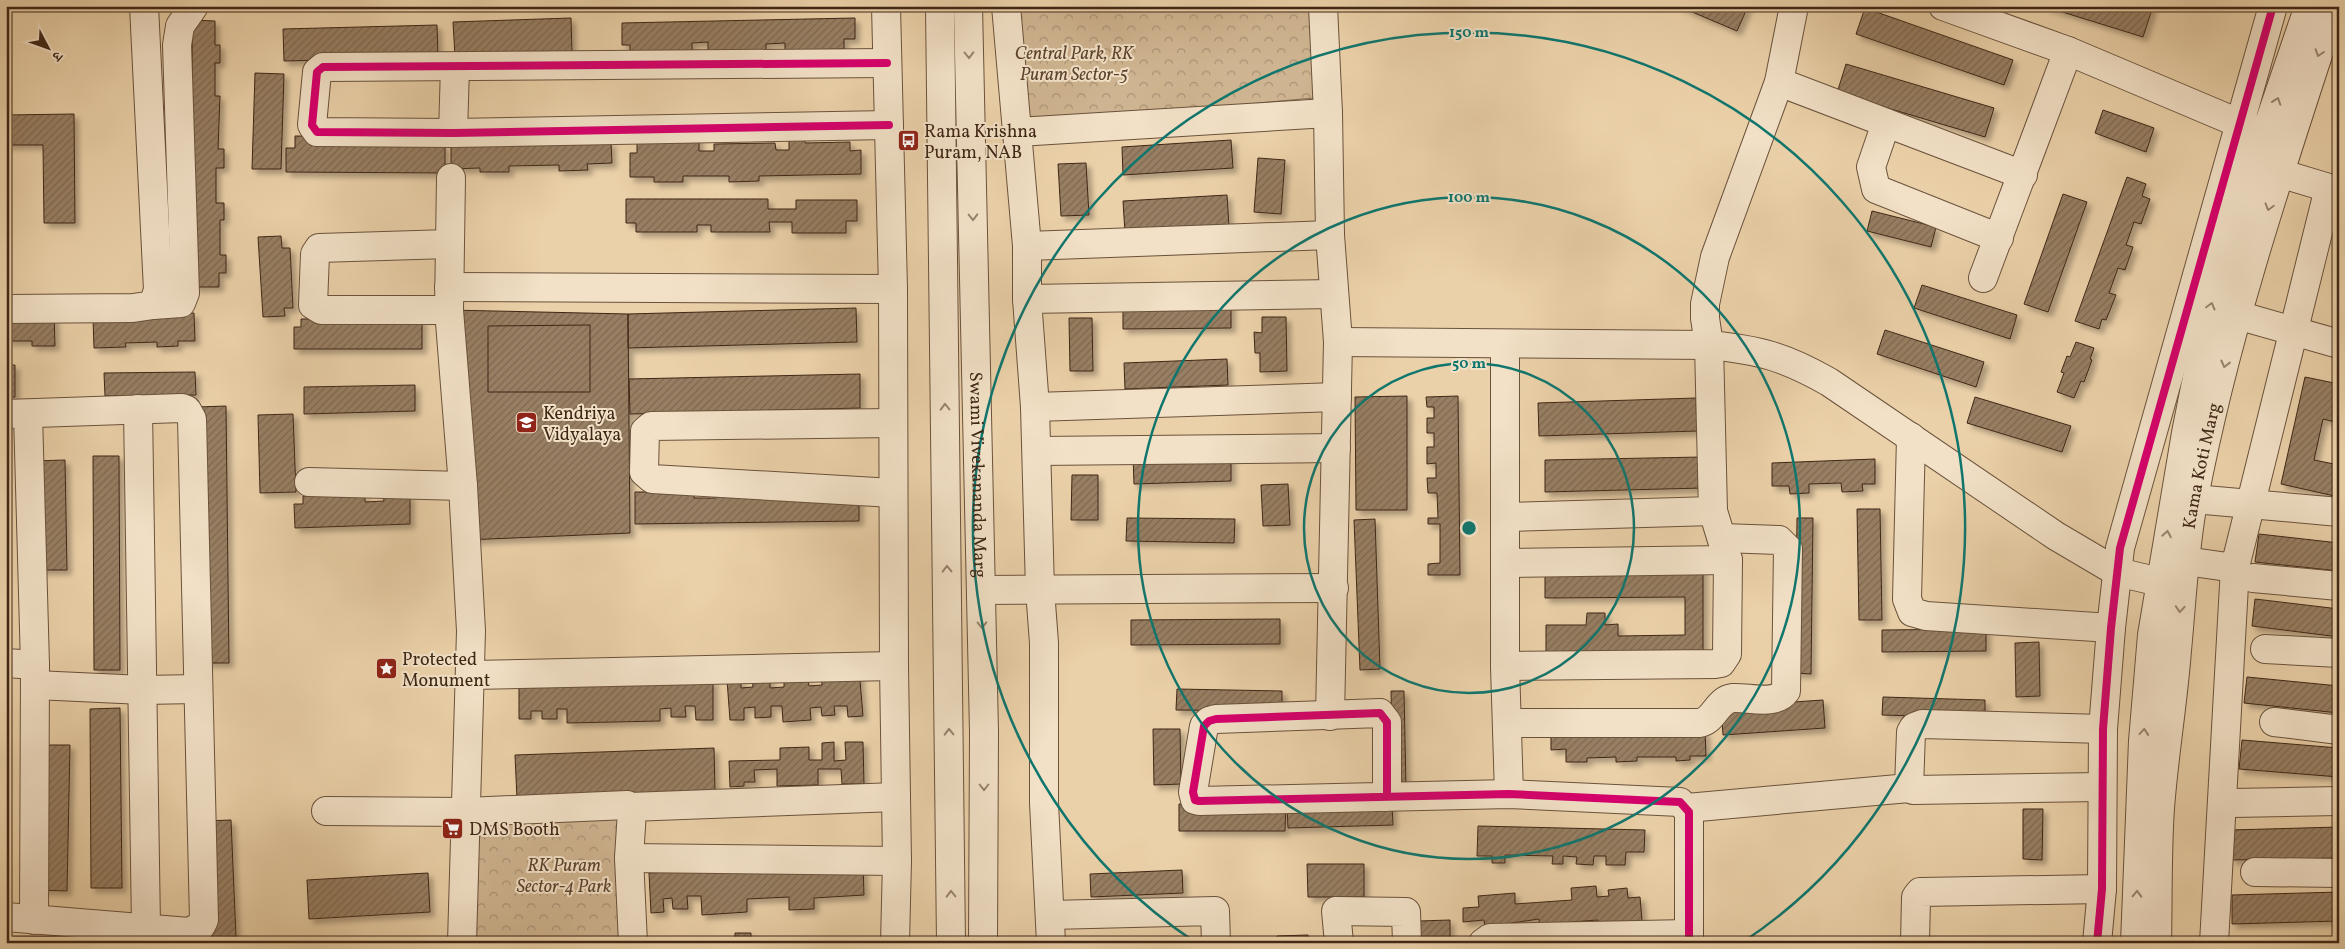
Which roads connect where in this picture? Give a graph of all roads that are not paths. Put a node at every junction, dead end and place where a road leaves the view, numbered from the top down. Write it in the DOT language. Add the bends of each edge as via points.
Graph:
graph roads {
  1 [pos="144,6"];
  2 [pos="194,6"];
  3 [pos="886,6"];
  4 [pos="940,6"];
  5 [pos="968,6"];
  6 [pos="1006,6"];
  7 [pos="1323,6"];
  8 [pos="1794,6"];
  9 [pos="1943,6"];
  10 [pos="2273,6"];
  11 [pos="2309,6"];
  12 [pos="2334,6"];
  13 [pos="2068,51"];
  14 [pos="887,63"];
  15 [pos="455,67"];
  16 [pos="1778,82"];
  17 [pos="1328,113"];
  18 [pos="2239,121"];
  19 [pos="1886,123"];
  20 [pos="889,125"];
  21 [pos="1018,132"];
  22 [pos="453,133"];
  23 [pos="2265,135"];
  24 [pos="2267,170"];
  25 [pos="2023,175"];
  26 [pos="451,178"];
  27 [pos="2334,190"];
  28 [pos="1330,235"];
  29 [pos="1999,238"];
  30 [pos="449,244"];
  31 [pos="1027,246"];
  32 [pos="1983,278"];
  33 [pos="893,289"];
  34 [pos="1334,294"];
  35 [pos="449,299"];
  36 [pos="1027,299"];
  37 [pos="153,305"];
  38 [pos="6,309"];
  39 [pos="2238,315"];
  40 [pos="2292,331"];
  41 [pos="1338,342"];
  42 [pos="1505,344"];
  43 [pos="2339,344"];
  44 [pos="1710,345"];
  45 [pos="1337,396"];
  46 [pos="1035,407"];
  47 [pos="138,409"];
  48 [pos="17,414"];
  49 [pos="893,423"];
  50 [pos="1911,437"];
  51 [pos="1336,448"];
  52 [pos="1037,450"];
  53 [pos="309,482"];
  54 [pos="463,486"];
  55 [pos="893,493"];
  56 [pos="2194,499"];
  57 [pos="2250,504"];
  58 [pos="1713,511"];
  59 [pos="2339,512"];
  60 [pos="1505,517"];
  61 [pos="1725,549"];
  62 [pos="1505,563"];
  63 [pos="2117,572"];
  64 [pos="2244,573"];
  65 [pos="2175,575"];
  66 [pos="2339,586"];
  67 [pos="1334,588"];
  68 [pos="981,590"];
  69 [pos="1040,590"];
  70 [pos="2111,628"];
  71 [pos="2265,649"];
  72 [pos="2339,653"];
  73 [pos="1724,660"];
  74 [pos="6,663"];
  75 [pos="894,666"];
  76 [pos="1505,666"];
  77 [pos="470,674"];
  78 [pos="35,675"];
  79 [pos="197,688"];
  80 [pos="143,690"];
  81 [pos="1718,705"];
  82 [pos="1330,716"];
  83 [pos="2274,722"];
  84 [pos="1507,723"];
  85 [pos="2103,729"];
  86 [pos="2339,730"];
  87 [pos="2101,787"];
  88 [pos="1909,788"];
  89 [pos="1509,794"];
  90 [pos="896,797"];
  91 [pos="1387,797"];
  92 [pos="2339,801"];
  93 [pos="2231,803"];
  94 [pos="630,807"];
  95 [pos="1688,808"];
  96 [pos="326,811"];
  97 [pos="466,812"];
  98 [pos="630,858"];
  99 [pos="897,860"];
  100 [pos="2255,872"];
  101 [pos="2339,873"];
  102 [pos="2102,889"];
  103 [pos="1050,915"];
  104 [pos="6,917"];
  105 [pos="34,920"];
  106 [pos="146,928"];
  107 [pos="1689,938"];
  108 [pos="462,943"];
  109 [pos="633,943"];
  110 [pos="895,943"];
  111 [pos="951,943"];
  112 [pos="983,943"];
  113 [pos="1051,943"];
  114 [pos="1216,943"];
  115 [pos="1339,943"];
  116 [pos="1407,943"];
  117 [pos="1483,943"];
  118 [pos="1915,943"];
  119 [pos="2097,943"];
  120 [pos="2135,943"];
  121 [pos="2158,943"];
  122 [pos="2214,943"];
  1 -- 37 [label="street" via="158,290"];
  2 -- 37 [label="street" via="180,26 176,45 185,292 181,302"];
  3 -- 14 [label="street"];
  111 -- 4 [label="street, Swami Vivekananda Marg, one-way"];
  5 -- 68 [label="street, Swami Vivekananda Marg, one-way"];
  6 -- 21 [label="street"];
  7 -- 17 [label="street"];
  8 -- 16 [label="street"];
  9 -- 13 [label="street"];
  10 -- 18 [label="street"];
  23 -- 11 [label="street, Kama Koti Marg, one-way"];
  12 -- 24 [label="street, Kama Koti Marg, one-way"];
  13 -- 18 [label="street"];
  13 -- 25 [label="street"];
  14 -- 15 [label="street"];
  14 -- 20 [label="street"];
  15 -- 22 [label="street"];
  15 -- 22 [label="street" via="323,67 317,72 312,125 317,132"];
  16 -- 19 [label="street"];
  16 -- 44 [label="street" via="1710,274 1705,318"];
  17 -- 21 [label="street"];
  17 -- 28 [label="street"];
  18 -- 23 [label="street"];
  18 -- 63 [label="street" via="2120,548"];
  19 -- 25 [label="street"];
  19 -- 29 [label="street" via="1871,166 1876,189"];
  20 -- 22 [label="street"];
  20 -- 33 [label="street"];
  21 -- 31 [label="street"];
  23 -- 24 [label="street, Kama Koti Marg"];
  24 -- 27 [label="street"];
  24 -- 39 [label="street, Kama Koti Marg, one-way"];
  65 -- 24 [label="street, Kama Koti Marg, one-way" via="2211,307"];
  25 -- 29 [label="street"];
  26 -- 30 [label="street"];
  27 -- 40 [label="street"];
  28 -- 31 [label="street"];
  28 -- 34 [label="street"];
  29 -- 32 [label="street"];
  30 -- 35 [label="street"];
  30 -- 35 [label="street" via="319,248 315,254 313,305 321,310"];
  31 -- 36 [label="street"];
  33 -- 35 [label="street"];
  33 -- 49 [label="street"];
  34 -- 36 [label="street"];
  34 -- 41 [label="street"];
  35 -- 54 [label="street"];
  36 -- 46 [label="street"];
  37 -- 38 [label="street"];
  39 -- 40 [label="street"];
  39 -- 56 [label="street, Kama Koti Marg, one-way"];
  40 -- 43 [label="street"];
  40 -- 57 [label="street"];
  41 -- 42 [label="street"];
  41 -- 45 [label="street"];
  42 -- 44 [label="street"];
  42 -- 60 [label="street"];
  44 -- 50 [label="street" via="1751,349 1799,365"];
  44 -- 58 [label="street"];
  45 -- 46 [label="street"];
  45 -- 51 [label="street"];
  46 -- 52 [label="street"];
  47 -- 48 [label="street"];
  47 -- 79 [label="street" via="182,408 192,419"];
  47 -- 80 [label="street"];
  48 -- 78 [label="street"];
  49 -- 55 [label="street"];
  49 -- 55 [label="street" via="651,426 645,431 644,472 652,479"];
  50 -- 63 [label="street" via="2056,536"];
  50 -- 70 [label="street" via="1907,599 1912,612 1926,616"];
  51 -- 52 [label="street"];
  51 -- 67 [label="street"];
  52 -- 69 [label="street"];
  53 -- 54 [label="street"];
  54 -- 77 [label="street" via="471,631"];
  55 -- 75 [label="street"];
  56 -- 57 [label="street"];
  56 -- 65 [label="street, Kama Koti Marg"];
  57 -- 59 [label="street"];
  57 -- 64 [label="street"];
  58 -- 60 [label="street"];
  58 -- 61 [label="street"];
  60 -- 62 [label="street"];
  61 -- 62 [label="street"];
  61 -- 73 [label="street" via="1728,647"];
  61 -- 81 [label="street" via="1779,540 1786,545 1789,556 1786,691 1782,696 1771,699 1732,698"];
  62 -- 76 [label="street"];
  63 -- 65 [label="street"];
  63 -- 70 [label="street"];
  64 -- 65 [label="street"];
  64 -- 66 [label="street"];
  64 -- 122 [label="street"];
  120 -- 65 [label="street, Kama Koti Marg, one-way" via="2143,741 2152,635"];
  65 -- 121 [label="street, Kama Koti Marg, one-way" via="2177,651 2160,807"];
  67 -- 69 [label="street"];
  67 -- 82 [label="street"];
  68 -- 69 [label="street"];
  68 -- 112 [label="street, Swami Vivekananda Marg, one-way"];
  69 -- 103 [label="street" via="1044,643 1044,803"];
  70 -- 85 [label="street"];
  71 -- 72 [label="street"];
  73 -- 76 [label="street" via="1715,664"];
  73 -- 81 [label="street"];
  74 -- 78 [label="street"];
  75 -- 77 [label="street"];
  75 -- 90 [label="street"];
  76 -- 84 [label="street"];
  77 -- 97 [label="street"];
  78 -- 80 [label="street"];
  78 -- 105 [label="street"];
  79 -- 80 [label="street"];
  79 -- 106 [label="street" via="204,920 201,926 190,932"];
  80 -- 106 [label="street"];
  81 -- 84 [label="street" via="1708,719 1699,723"];
  82 -- 91 [label="street" via="1380,713 1386,718"];
  82 -- 91 [label="street" via="1210,720 1202,731 1194,797 1199,801"];
  83 -- 86 [label="street"];
  84 -- 89 [label="street"];
  85 -- 87 [label="street"];
  85 -- 88 [label="street" via="1919,724 1911,732"];
  87 -- 88 [label="street"];
  87 -- 102 [label="street"];
  88 -- 95 [label="street"];
  89 -- 91 [label="street"];
  89 -- 95 [label="street" via="1674,800"];
  90 -- 94 [label="street"];
  90 -- 99 [label="street"];
  92 -- 93 [label="street"];
  94 -- 97 [label="street" via="622,804"];
  94 -- 98 [label="street"];
  95 -- 107 [label="street"];
  96 -- 97 [label="street"];
  97 -- 108 [label="street"];
  98 -- 99 [label="street"];
  98 -- 109 [label="street"];
  99 -- 110 [label="street"];
  100 -- 101 [label="street"];
  102 -- 118 [label="street" via="1920,892 1916,897"];
  102 -- 119 [label="street"];
  103 -- 113 [label="street"];
  103 -- 114 [label="street" via="1215,911"];
  104 -- 105 [label="street"];
  105 -- 106 [label="street"];
  107 -- 117 [label="street" via="1490,938"];
  115 -- 116 [label="street" via="1336,911 1406,912"];
}
